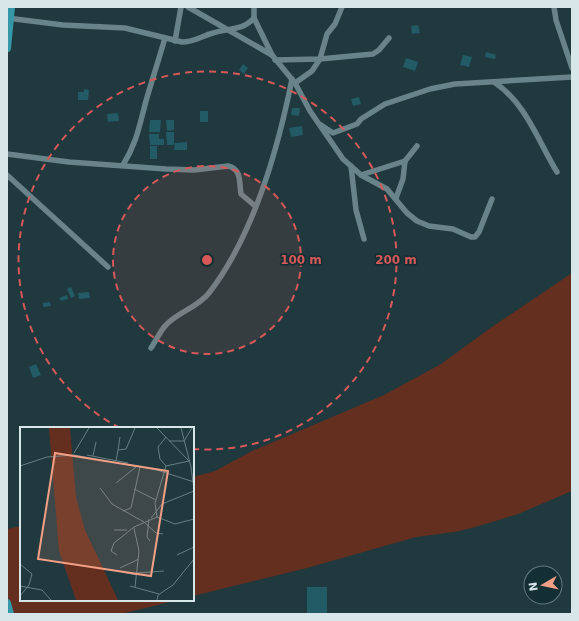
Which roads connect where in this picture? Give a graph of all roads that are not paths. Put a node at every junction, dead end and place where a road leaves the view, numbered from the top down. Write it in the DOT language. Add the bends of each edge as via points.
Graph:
graph roads {
  1 [pos="11,7"];
  2 [pos="181,7"];
  3 [pos="188,7"];
  4 [pos="254,7"];
  5 [pos="342,7"];
  6 [pos="554,7"];
  7 [pos="8,18"];
  8 [pos="254,18"];
  9 [pos="227,31"];
  10 [pos="165,38"];
  11 [pos="389,38"];
  12 [pos="176,41"];
  13 [pos="7,48"];
  14 [pos="273,57"];
  15 [pos="320,59"];
  16 [pos="572,68"];
  17 [pos="572,77"];
  18 [pos="293,81"];
  19 [pos="494,82"];
  20 [pos="319,124"];
  21 [pos="333,133"];
  22 [pos="331,143"];
  23 [pos="417,146"];
  24 [pos="7,154"];
  25 [pos="405,161"];
  26 [pos="123,165"];
  27 [pos="351,166"];
  28 [pos="557,172"];
  29 [pos="7,174"];
  30 [pos="361,175"];
  31 [pos="396,198"];
  32 [pos="492,199"];
  33 [pos="255,206"];
  34 [pos="364,239"];
  35 [pos="108,267"];
  36 [pos="151,348"];
  37 [pos="7,603"];
  38 [pos="10,614"];
  1 -- 7 [label="main road"];
  2 -- 12 [label="street"];
  3 -- 9 [label="street"];
  4 -- 8 [label="street"];
  5 -- 15 [label="street" via="335,24 327,34"];
  6 -- 16 [label="street"];
  7 -- 10 [label="street" via="63,25 125,28"];
  7 -- 13 [label="main road"];
  8 -- 9 [label="street" via="241,28"];
  8 -- 14 [label="street"];
  9 -- 12 [label="street" via="211,33 192,42"];
  9 -- 14 [label="street"];
  10 -- 12 [label="street"];
  10 -- 26 [label="street" via="139,132"];
  11 -- 15 [label="street" via="373,54"];
  14 -- 15 [label="street"];
  14 -- 18 [label="street"];
  15 -- 18 [label="street" via="312,71"];
  17 -- 19 [label="street"];
  18 -- 20 [label="street"];
  18 -- 33 [label="street" via="265,183"];
  19 -- 21 [label="street" via="455,84 423,91 385,104 357,124"];
  19 -- 28 [label="street" via="519,104"];
  20 -- 21 [label="street"];
  20 -- 22 [label="street"];
  21 -- 22 [label="street"];
  22 -- 27 [label="street"];
  23 -- 25 [label="street"];
  24 -- 26 [label="street" via="69,162"];
  25 -- 30 [label="street"];
  25 -- 31 [label="street" via="403,179"];
  26 -- 33 [label="street" via="194,170 234,167 239,176 241,194"];
  27 -- 30 [label="street"];
  27 -- 34 [label="street" via="356,210"];
  29 -- 35 [label="street"];
  30 -- 31 [label="street" via="387,188"];
  31 -- 32 [label="street" via="417,221 472,237 479,232"];
  33 -- 36 [label="street" via="247,228 225,270 208,294 192,309 165,325"];
  37 -- 38 [label="main road"];
}
